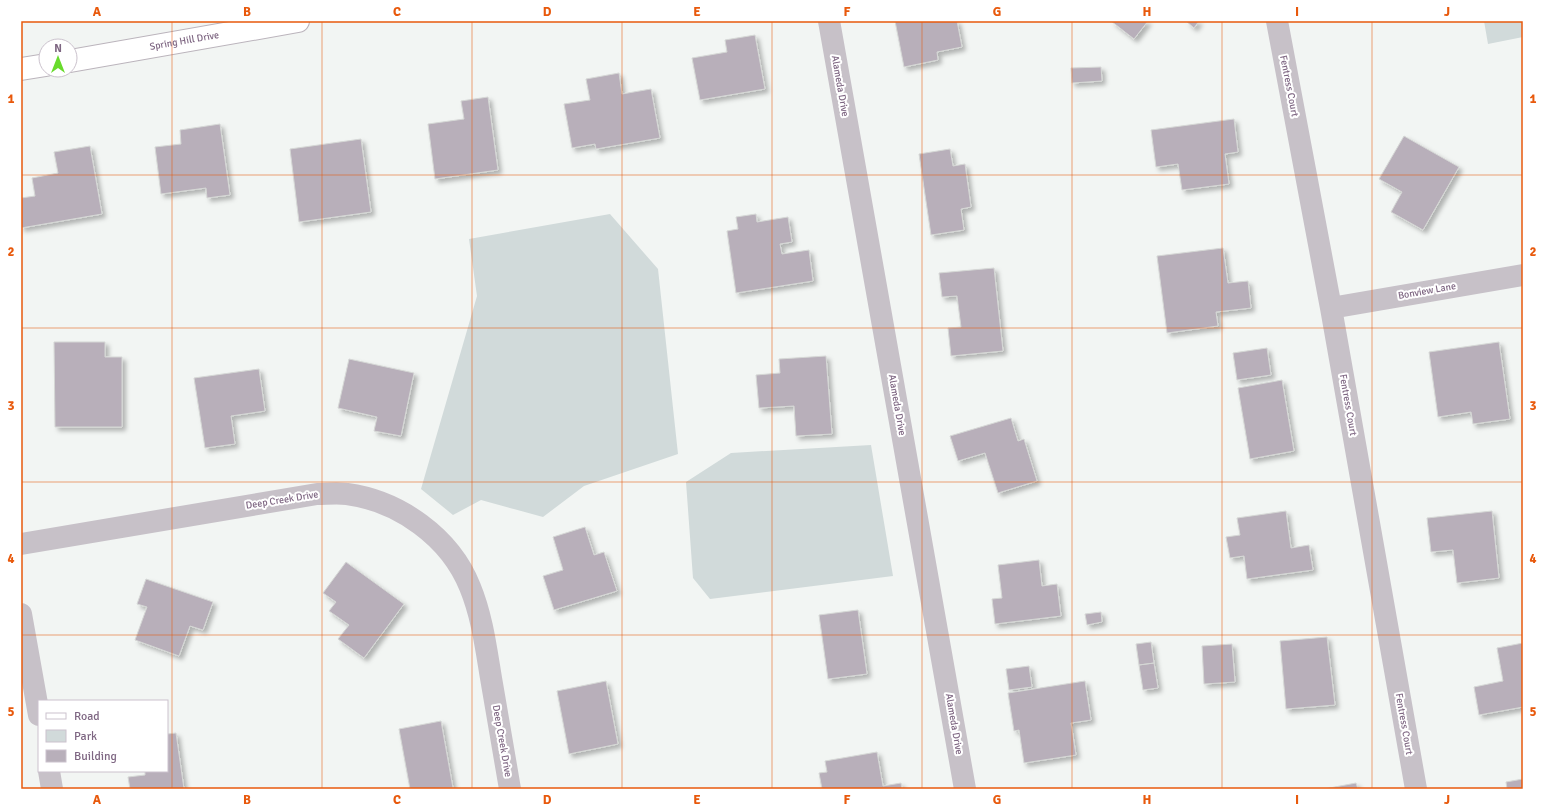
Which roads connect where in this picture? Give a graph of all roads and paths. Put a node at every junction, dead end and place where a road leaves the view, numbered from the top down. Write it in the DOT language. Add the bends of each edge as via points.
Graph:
graph roads {
  1 [pos="298,21"];
  2 [pos="829,21"];
  3 [pos="1277,21"];
  4 [pos="78,60"];
  5 [pos="38,66"];
  6 [pos="21,69"];
  7 [pos="1523,275"];
  8 [pos="1331,308"];
  9 [pos="21,544"];
  10 [pos="21,614"];
  11 [pos="38,709"];
  12 [pos="49,772"];
  13 [pos="52,789"];
  14 [pos="510,789"];
  15 [pos="965,789"];
  16 [pos="1416,789"];
  1 -- 4 [label="main road, Spring Hill Drive"];
  2 -- 15 [label="street, Alameda Drive"];
  3 -- 8 [label="street, Fentress Court"];
  5 -- 6 [label="main road"];
  7 -- 8 [label="street, Bonview Lane"];
  8 -- 16 [label="street, Fentress Court"];
  9 -- 14 [label="street, Deep Creek Drive" via="316,494 347,494 380,502 412,518 435,537 455,560 470,586 481,619"];
  10 -- 11 [label="street"];
  12 -- 13 [label="street"];
}
